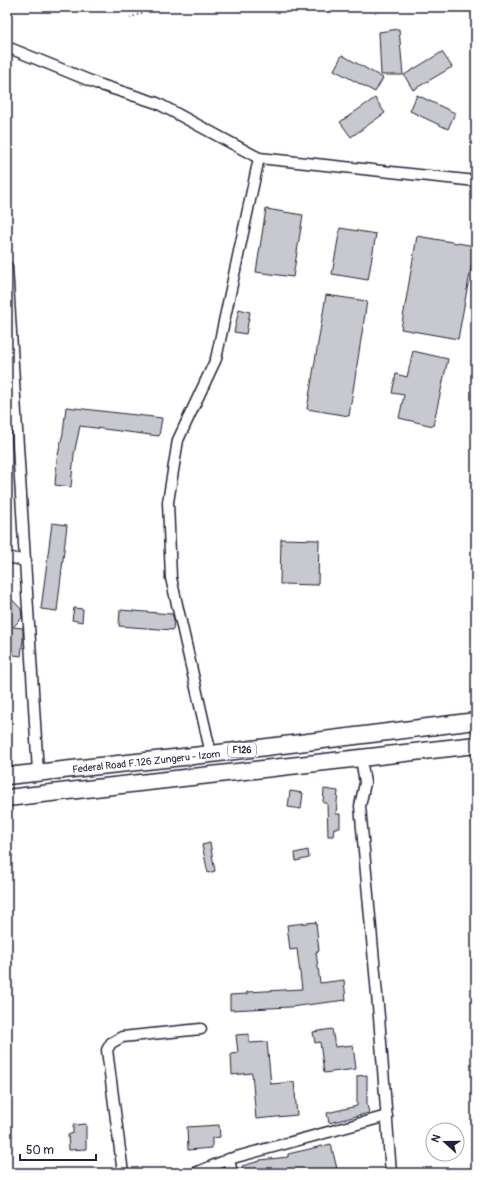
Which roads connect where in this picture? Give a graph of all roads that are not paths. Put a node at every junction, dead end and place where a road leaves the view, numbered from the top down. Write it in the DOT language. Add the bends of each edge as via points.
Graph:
graph roads {
  1 [pos="7,47"];
  2 [pos="259,158"];
  3 [pos="476,181"];
  4 [pos="7,267"];
  5 [pos="7,557"];
  6 [pos="26,560"];
  7 [pos="476,721"];
  8 [pos="476,745"];
  9 [pos="211,754"];
  10 [pos="361,758"];
  11 [pos="38,772"];
  12 [pos="7,776"];
  13 [pos="7,798"];
  14 [pos="201,1030"];
  15 [pos="387,1116"];
  16 [pos="229,1159"];
  17 [pos="123,1173"];
  18 [pos="195,1173"];
  19 [pos="232,1173"];
  20 [pos="391,1173"];
  1 -- 2 [label="street" via="98,84 157,103"];
  2 -- 3 [label="street"];
  2 -- 9 [label="street" via="216,359 178,440 168,502 171,578"];
  4 -- 6 [label="street"];
  5 -- 6 [label="street"];
  6 -- 11 [label="street"];
  7 -- 9 [label="main road, Federal Road F.126 Zungeru - Izom / F126"];
  8 -- 10 [label="main road, F126"];
  9 -- 11 [label="main road, Federal Road F.126 Zungeru - Izom / F126"];
  10 -- 13 [label="main road, F126"];
  10 -- 15 [label="street" via="365,783 360,806"];
  11 -- 12 [label="main road, Federal Road F.126 Zungeru - Izom / F126"];
  14 -- 17 [label="street" via="122,1037 107,1050"];
  15 -- 16 [label="street"];
  15 -- 20 [label="street"];
  16 -- 18 [label="street"];
  16 -- 19 [label="street"];
}
